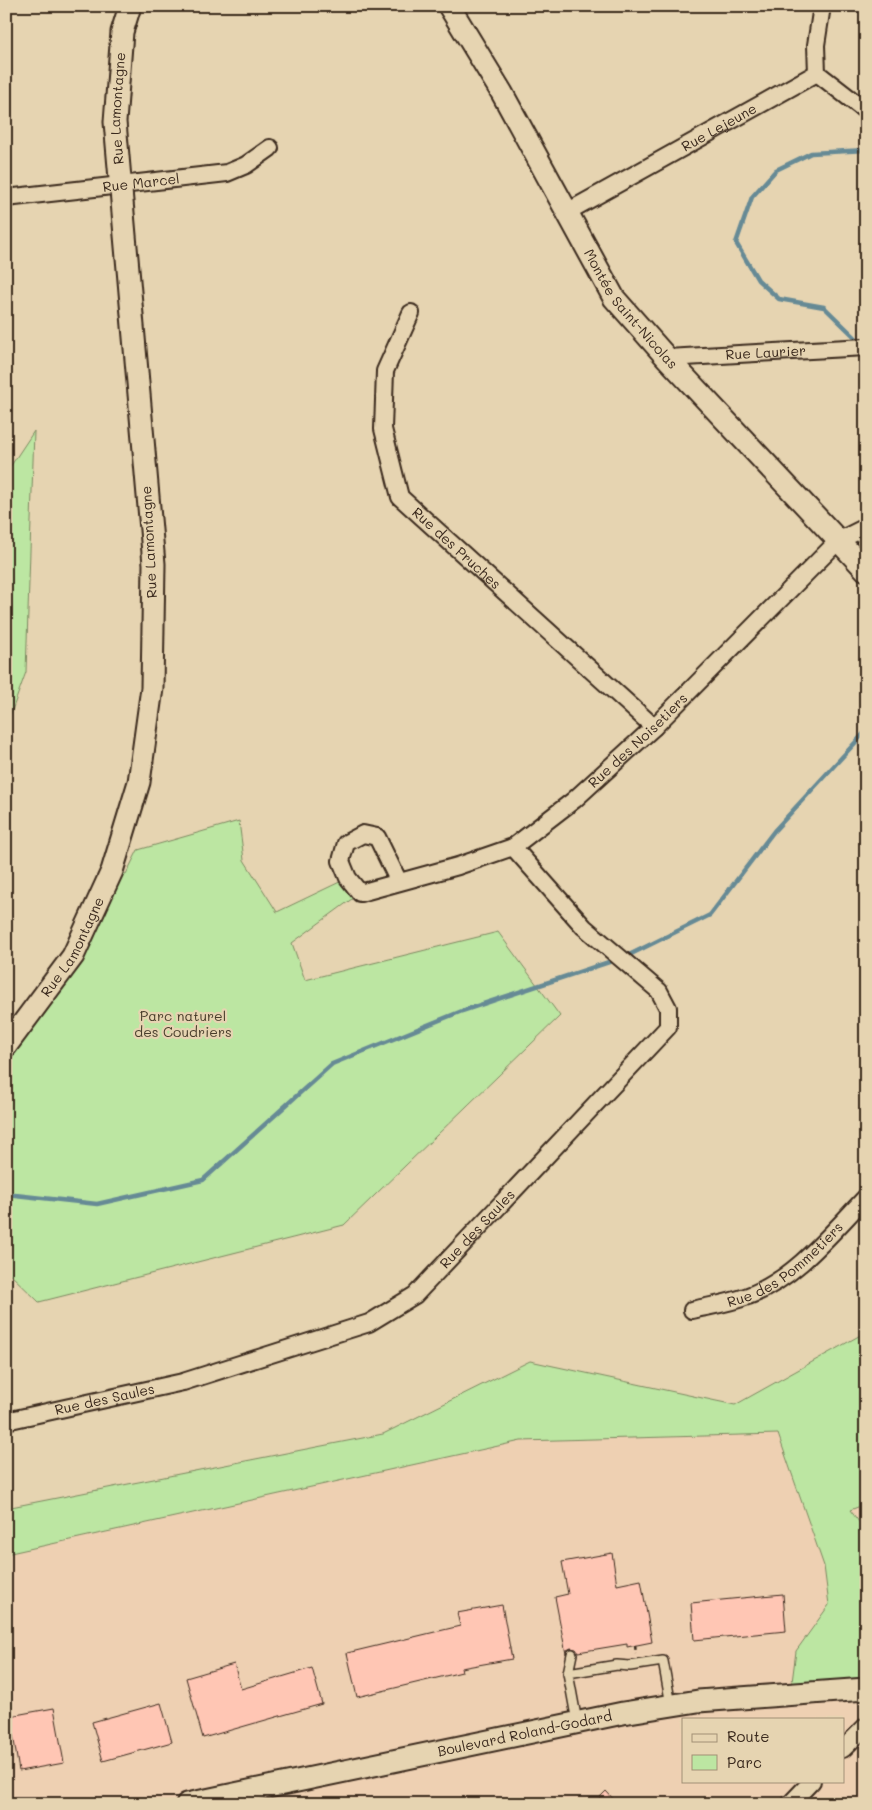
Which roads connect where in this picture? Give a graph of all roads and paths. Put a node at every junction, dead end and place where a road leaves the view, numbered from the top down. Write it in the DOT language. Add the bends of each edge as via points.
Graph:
graph roads {
  1 [pos="130,6"];
  2 [pos="449,6"];
  3 [pos="822,6"];
  4 [pos="817,72"];
  5 [pos="866,111"];
  6 [pos="270,148"];
  7 [pos="120,184"];
  8 [pos="6,198"];
  9 [pos="567,212"];
  10 [pos="411,313"];
  11 [pos="866,347"];
  12 [pos="667,358"];
  13 [pos="866,527"];
  14 [pos="838,541"];
  15 [pos="866,570"];
  16 [pos="654,727"];
  17 [pos="513,847"];
  18 [pos="399,882"];
  19 [pos="6,1046"];
  20 [pos="866,1197"];
  21 [pos="692,1310"];
  22 [pos="6,1421"];
  23 [pos="572,1654"];
  24 [pos="568,1673"];
  25 [pos="866,1689"];
  26 [pos="671,1705"];
  27 [pos="577,1722"];
  28 [pos="866,1726"];
  29 [pos="844,1748"];
  30 [pos="811,1782"];
  31 [pos="187,1804"];
  32 [pos="790,1804"];
  1 -- 7 [label="street, Rue Lamontagne" via="122,32 115,122"];
  2 -- 9 [label="street, Montée Saint-Nicolas" via="502,93"];
  3 -- 4 [label="street" via="816,45"];
  4 -- 5 [label="street"];
  4 -- 9 [label="street, Rue Lejeune"];
  6 -- 7 [label="street, Rue Marcel" via="246,165 227,173"];
  7 -- 8 [label="street, Rue Marcel"];
  7 -- 19 [label="street, Rue Lamontagne" via="154,564 152,688 139,782 112,871 73,956"];
  9 -- 12 [label="street, Montée Saint-Nicolas" via="614,298"];
  10 -- 16 [label="street, Rue des Pruches" via="385,371 383,429 400,497"];
  11 -- 12 [label="street, Rue Laurier"];
  12 -- 14 [label="street, Montée Saint-Nicolas"];
  13 -- 14 [label="street, Rue des Noisetiers"];
  14 -- 15 [label="street, Montée Saint-Nicolas"];
  14 -- 16 [label="street, Rue des Noisetiers"];
  16 -- 17 [label="street, Rue des Noisetiers" via="574,800"];
  17 -- 18 [label="street, Rue des Noisetiers"];
  17 -- 22 [label="street, Rue des Saules" via="584,927 660,991 668,1008 668,1027 407,1300 368,1323 183,1382"];
  20 -- 21 [label="street, Rue des Pommetiers" via="813,1252 781,1279 749,1296"];
  23 -- 24 [label="lane"];
  24 -- 26 [label="lane" via="617,1664 630,1666 663,1661"];
  24 -- 27 [label="lane"];
  25 -- 26 [label="street, Boulevard Roland-Godard"];
  26 -- 27 [label="street, Boulevard Roland-Godard"];
  27 -- 31 [label="street, Boulevard Roland-Godard"];
  28 -- 29 [label="street"];
  30 -- 32 [label="street"];
}
